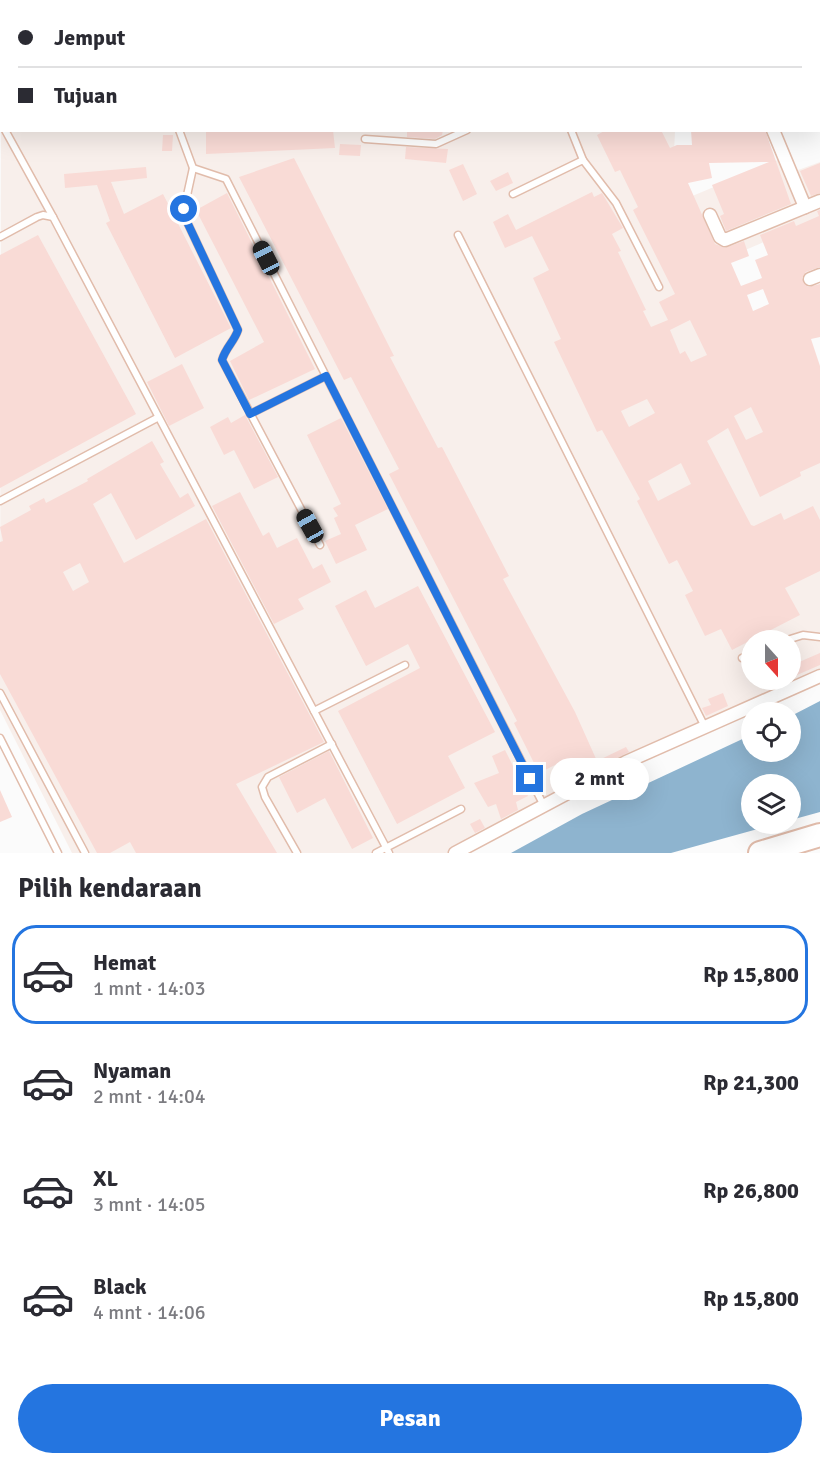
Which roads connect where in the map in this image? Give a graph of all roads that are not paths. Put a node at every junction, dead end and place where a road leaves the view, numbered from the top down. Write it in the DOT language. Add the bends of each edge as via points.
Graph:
graph roads {
  1 [pos="6,132"];
  2 [pos="180,132"];
  3 [pos="463,132"];
  4 [pos="573,132"];
  5 [pos="774,132"];
  6 [pos="365,139"];
  7 [pos="583,160"];
  8 [pos="193,168"];
  9 [pos="513,194"];
  10 [pos="820,201"];
  11 [pos="805,207"];
  12 [pos="710,215"];
  13 [pos="53,218"];
  14 [pos="458,235"];
  15 [pos="0,237"];
  16 [pos="659,287"];
  17 [pos="326,376"];
  18 [pos="250,414"];
  19 [pos="158,418"];
  20 [pos="0,501"];
  21 [pos="320,545"];
  22 [pos="801,636"];
  23 [pos="820,637"];
  24 [pos="405,665"];
  25 [pos="820,676"];
  26 [pos="0,693"];
  27 [pos="314,711"];
  28 [pos="705,727"];
  29 [pos="0,738"];
  30 [pos="332,744"];
  31 [pos="543,804"];
  32 [pos="461,809"];
  33 [pos="820,835"];
  34 [pos="388,850"];
  35 [pos="58,853"];
  36 [pos="85,853"];
  37 [pos="297,853"];
  38 [pos="376,853"];
  39 [pos="455,853"];
  40 [pos="760,853"];
  1 -- 13 [label="lane"];
  2 -- 8 [label="lane"];
  3 -- 6 [label="lane" via="436,144"];
  4 -- 7 [label="lane"];
  5 -- 11 [label="street"];
  7 -- 9 [label="lane"];
  7 -- 16 [label="lane" via="616,203"];
  8 -- 17 [label="lane" via="226,179"];
  8 -- 18 [label="lane" via="184,209 238,330 222,360"];
  10 -- 11 [label="street"];
  11 -- 12 [label="street" via="725,240"];
  13 -- 15 [label="lane" via="37,217"];
  13 -- 19 [label="lane"];
  14 -- 28 [label="lane"];
  17 -- 18 [label="lane"];
  17 -- 31 [label="lane"];
  18 -- 21 [label="lane"];
  19 -- 20 [label="lane"];
  19 -- 27 [label="lane"];
  22 -- 23 [label="lane"];
  24 -- 27 [label="lane"];
  25 -- 28 [label="street"];
  26 -- 36 [label="lane"];
  27 -- 30 [label="lane"];
  28 -- 31 [label="street"];
  29 -- 35 [label="lane"];
  30 -- 34 [label="lane"];
  30 -- 37 [label="lane" via="268,777 262,787"];
  31 -- 39 [label="street"];
  32 -- 34 [label="lane"];
  33 -- 40 [label="highway"];
  34 -- 38 [label="lane"];
}
